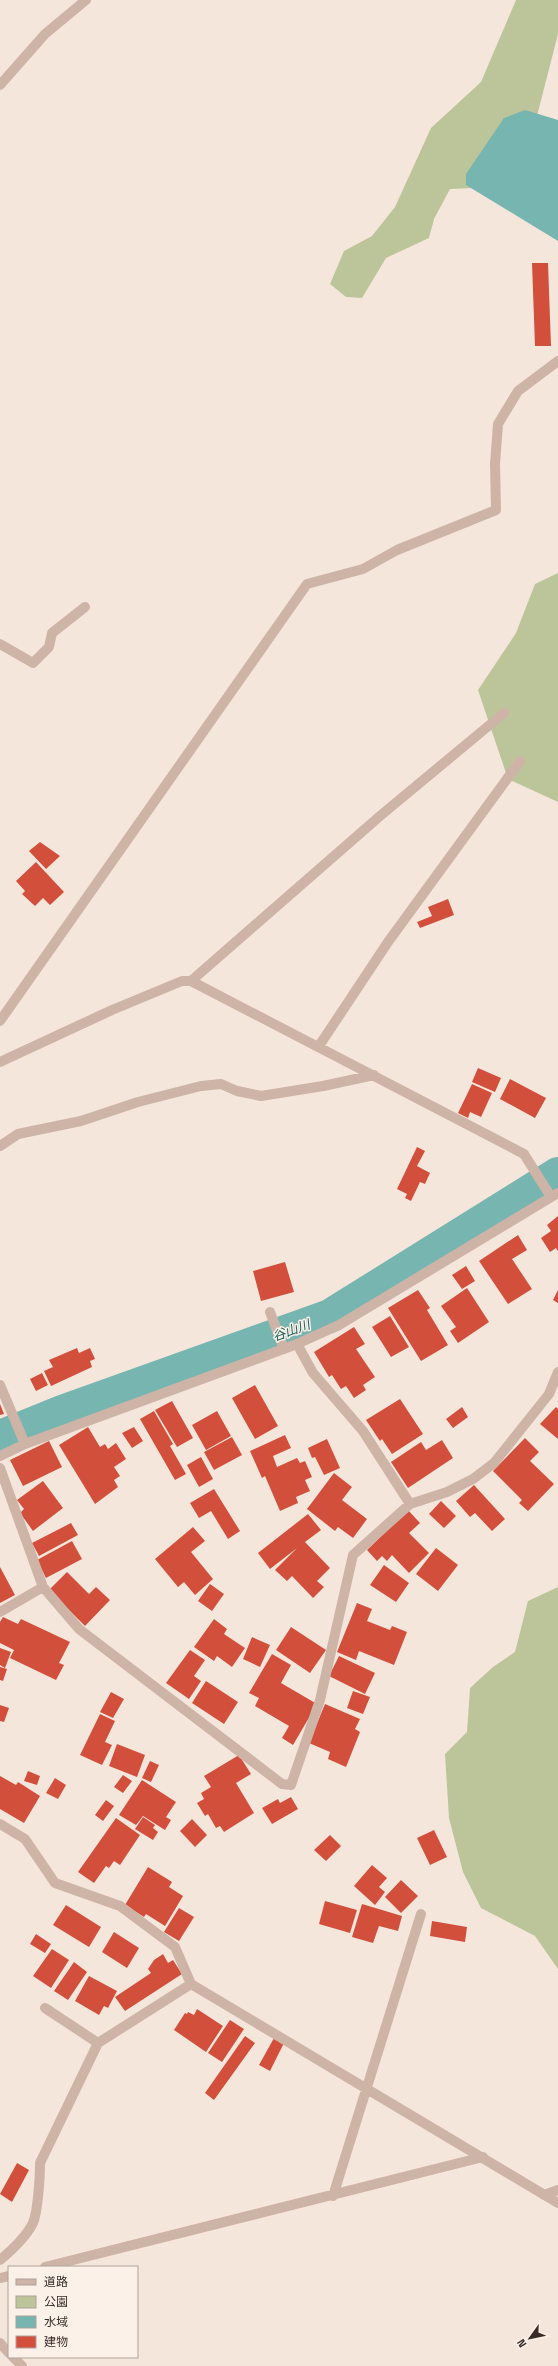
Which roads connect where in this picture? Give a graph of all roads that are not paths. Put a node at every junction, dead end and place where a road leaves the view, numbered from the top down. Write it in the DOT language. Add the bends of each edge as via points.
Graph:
graph roads {
  1 [pos="86,0"];
  2 [pos="0,85"];
  3 [pos="558,361"];
  4 [pos="85,607"];
  5 [pos="0,644"];
  6 [pos="504,713"];
  7 [pos="520,761"];
  8 [pos="191,981"];
  9 [pos="0,1021"];
  10 [pos="319,1046"];
  11 [pos="0,1062"];
  12 [pos="374,1075"];
  13 [pos="0,1146"];
  14 [pos="553,1196"];
  15 [pos="270,1312"];
  16 [pos="297,1344"];
  17 [pos="284,1349"];
  18 [pos="558,1372"];
  19 [pos="0,1385"];
  20 [pos="25,1444"];
  21 [pos="0,1456"];
  22 [pos="0,1468"];
  23 [pos="410,1504"];
  24 [pos="43,1587"];
  25 [pos="0,1612"];
  26 [pos="0,1824"];
  27 [pos="421,1914"];
  28 [pos="190,1984"];
  29 [pos="45,2008"];
  30 [pos="98,2043"];
  31 [pos="366,2089"];
  32 [pos="482,2157"];
  33 [pos="558,2190"];
  34 [pos="544,2195"];
  35 [pos="333,2196"];
  36 [pos="558,2203"];
  37 [pos="0,2260"];
  38 [pos="49,2266"];
  39 [pos="0,2343"];
  40 [pos="8,2352"];
  41 [pos="14,2358"];
  42 [pos="22,2366"];
  1 -- 2 [label="street" via="45,34"];
  3 -- 9 [label="street" via="518,391 498,424 495,464 496,510 397,550 363,569 307,584"];
  4 -- 5 [label="street" via="52,633 49,647 34,663"];
  6 -- 8 [label="street" via="380,816"];
  7 -- 10 [label="street" via="388,942"];
  8 -- 10 [label="street"];
  8 -- 11 [label="street" via="182,981 112,1010"];
  10 -- 12 [label="street"];
  12 -- 13 [label="street" via="261,1096 237,1091 221,1084 201,1086 138,1102 81,1122 18,1134"];
  12 -- 14 [label="street" via="524,1154"];
  14 -- 16 [label="street" via="339,1325"];
  15 -- 17 [label="street"];
  16 -- 17 [label="street"];
  16 -- 23 [label="street" via="313,1373 359,1426"];
  17 -- 20 [label="street"];
  18 -- 23 [label="street" via="549,1394 494,1464 473,1479 447,1492"];
  19 -- 20 [label="street"];
  20 -- 21 [label="street"];
  22 -- 24 [label="street"];
  23 -- 24 [label="street" via="353,1555 320,1700 291,1785 282,1784 79,1629"];
  24 -- 25 [label="street"];
  26 -- 28 [label="street" via="25,1839 55,1883 120,1906 174,1947"];
  27 -- 31 [label="street"];
  28 -- 30 [label="street"];
  28 -- 31 [label="street"];
  29 -- 30 [label="street"];
  30 -- 37 [label="street" via="40,2163 33,2222 15,2246"];
  31 -- 32 [label="street"];
  31 -- 35 [label="street"];
  32 -- 34 [label="street"];
  32 -- 35 [label="street"];
  33 -- 34 [label="street"];
  34 -- 36 [label="street"];
  35 -- 38 [label="street"];
  39 -- 40 [label="street"];
  41 -- 42 [label="street"];
}
